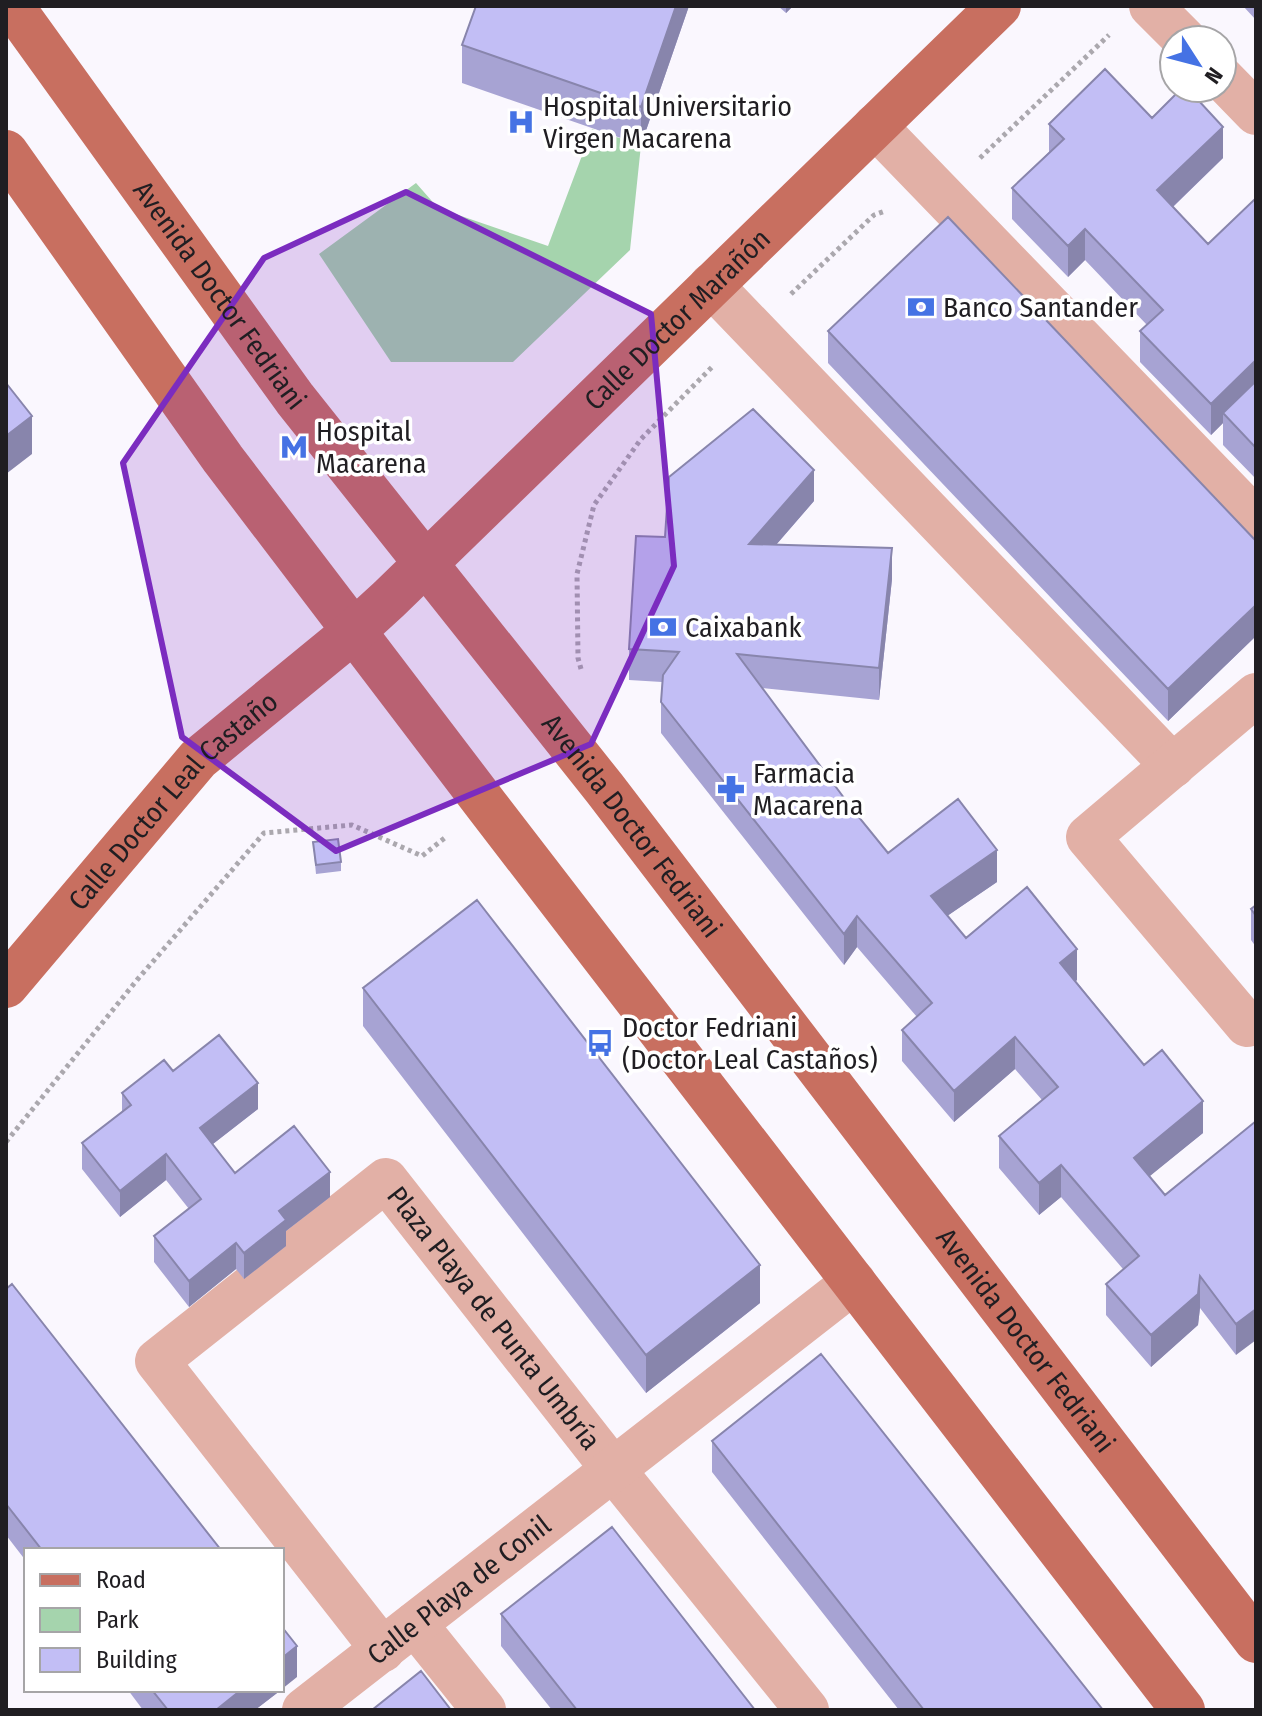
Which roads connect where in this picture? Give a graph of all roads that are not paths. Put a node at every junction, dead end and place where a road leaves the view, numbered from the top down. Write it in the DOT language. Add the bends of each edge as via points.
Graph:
graph roads {
  1 [pos="12,6"];
  2 [pos="999,6"];
  3 [pos="1135,15"];
  4 [pos="1158,26"];
  5 [pos="1238,94"];
  6 [pos="1256,113"];
  7 [pos="875,126"];
  8 [pos="6,152"];
  9 [pos="711,285"];
  10 [pos="1256,520"];
  11 [pos="425,562"];
  12 [pos="354,631"];
  13 [pos="1256,695"];
  14 [pos="1173,766"];
  15 [pos="6,986"];
  16 [pos="1247,1025"];
  17 [pos="854,1282"];
  18 [pos="612,1468"];
  19 [pos="399,1637"];
  20 [pos="1256,1641"];
  21 [pos="304,1710"];
  22 [pos="484,1710"];
  23 [pos="807,1710"];
  24 [pos="1183,1710"];
  1 -- 11 [label="main road, Avenida Doctor Fedriani" via="295,399"];
  2 -- 7 [label="main road, Calle Doctor Marañón"];
  3 -- 4 [label="street"];
  5 -- 6 [label="street"];
  7 -- 9 [label="main road, Calle Doctor Marañón"];
  7 -- 10 [label="street"];
  8 -- 12 [label="main road" via="188,411"];
  9 -- 11 [label="main road, Calle Doctor Marañón"];
  9 -- 14 [label="street"];
  11 -- 12 [label="main road, Calle Doctor Marañón"];
  11 -- 20 [label="main road, Avenida Doctor Fedriani" via="605,789"];
  12 -- 15 [label="main road, Calle Doctor Leal Castaño" via="198,759"];
  12 -- 17 [label="main road"];
  13 -- 14 [label="street"];
  14 -- 16 [label="street" via="1088,837"];
  17 -- 18 [label="street, Plaza Playa de Punta Umbría"];
  17 -- 24 [label="main road"];
  18 -- 19 [label="street, Calle Playa de Conil"];
  18 -- 19 [label="street, Plaza Playa de Punta Umbría" via="386,1180 157,1361"];
  18 -- 23 [label="street"];
  19 -- 21 [label="street, Calle Playa de Conil"];
  19 -- 22 [label="street"];
}
